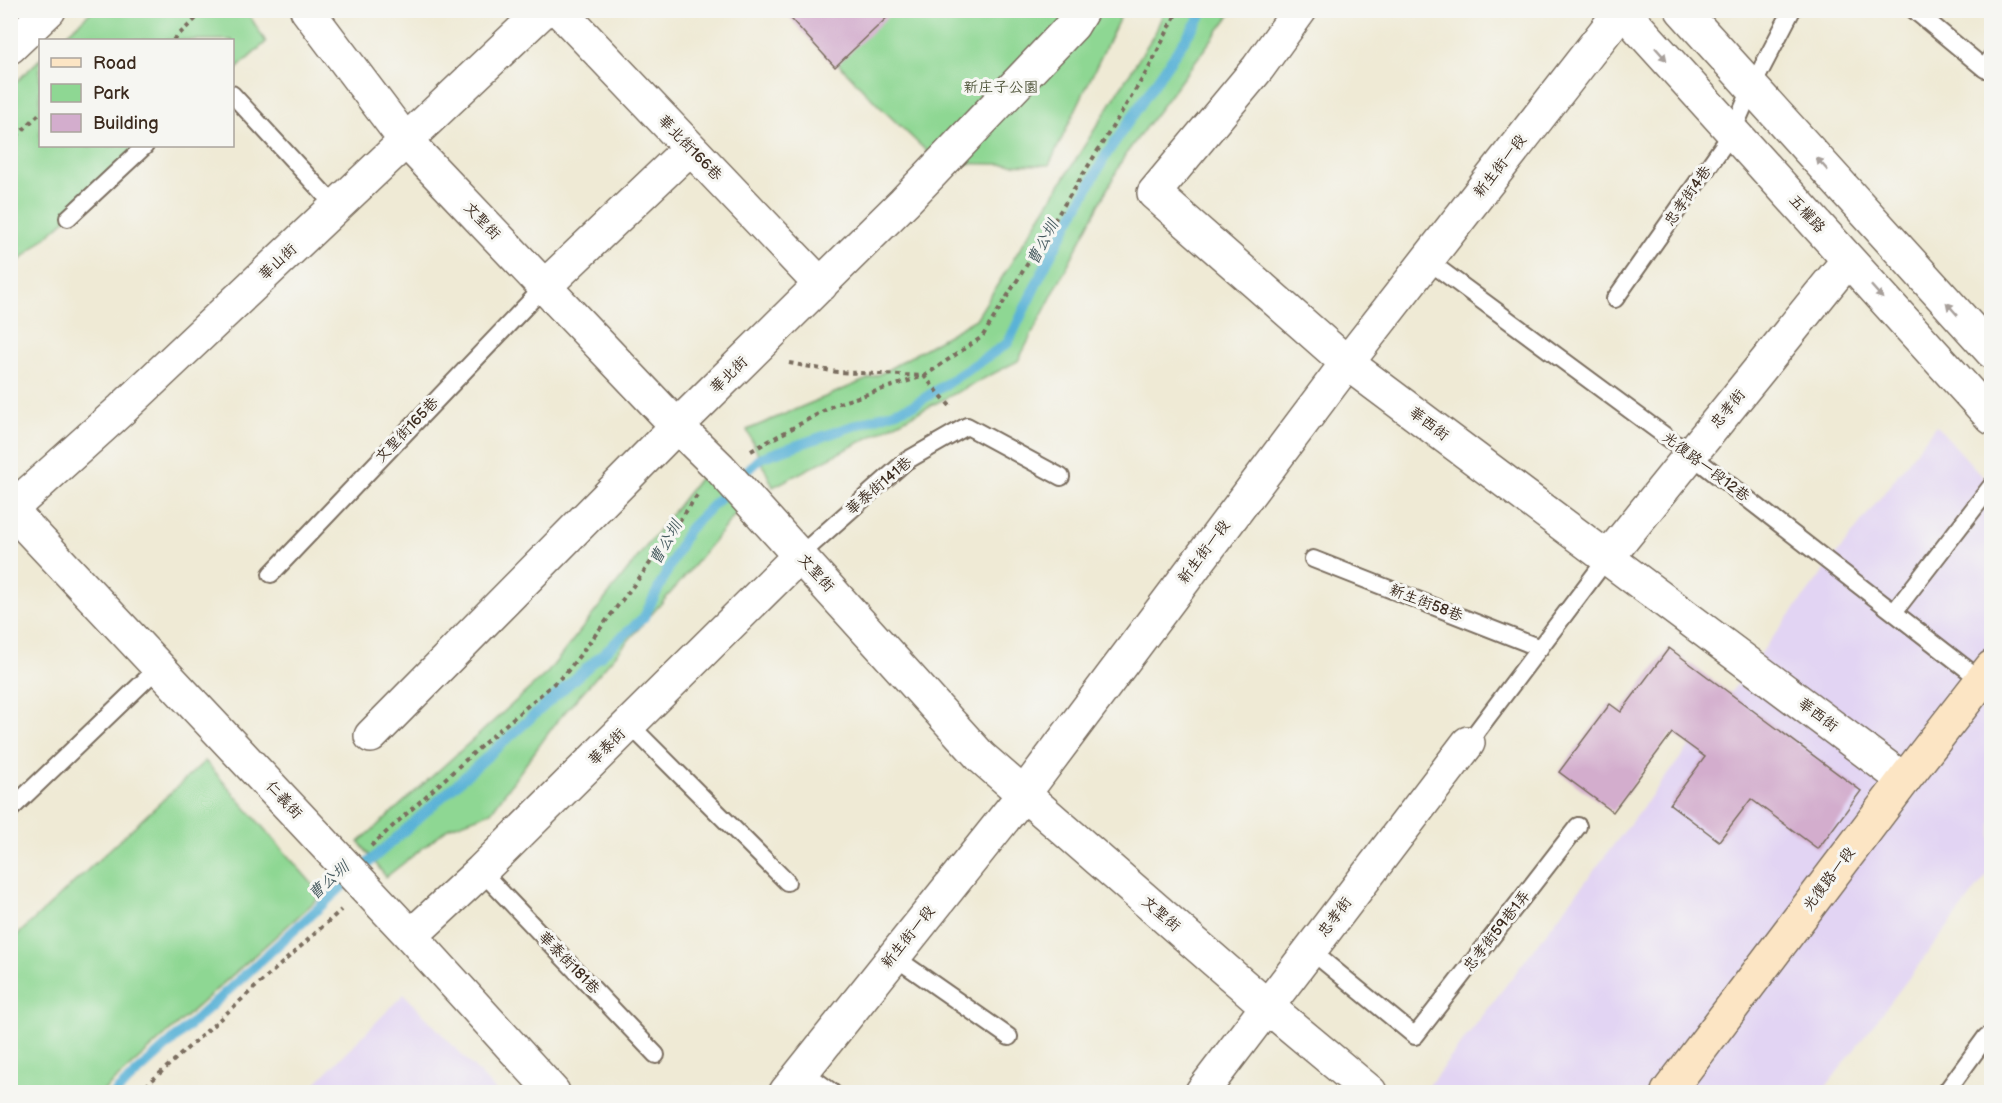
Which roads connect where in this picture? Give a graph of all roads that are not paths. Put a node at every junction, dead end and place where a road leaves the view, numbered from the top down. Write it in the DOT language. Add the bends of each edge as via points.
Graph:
graph roads {
  1 [pos="307,10"];
  2 [pos="544,10"];
  3 [pos="559,10"];
  4 [pos="1082,10"];
  5 [pos="1300,10"];
  6 [pos="1622,10"];
  7 [pos="1682,10"];
  8 [pos="1792,10"];
  9 [pos="1914,10"];
  10 [pos="46,11"];
  11 [pos="10,47"];
  12 [pos="1992,56"];
  13 [pos="1752,87"];
  14 [pos="234,96"];
  15 [pos="1732,133"];
  16 [pos="405,140"];
  17 [pos="144,147"];
  18 [pos="690,148"];
  19 [pos="336,207"];
  20 [pos="68,218"];
  21 [pos="1427,260"];
  22 [pos="1848,260"];
  23 [pos="821,285"];
  24 [pos="544,287"];
  25 [pos="1615,299"];
  26 [pos="1992,352"];
  27 [pos="1347,363"];
  28 [pos="1992,418"];
  29 [pos="677,426"];
  30 [pos="1691,454"];
  31 [pos="1060,477"];
  32 [pos="1992,485"];
  33 [pos="11,510"];
  34 [pos="800,555"];
  35 [pos="1608,557"];
  36 [pos="1313,559"];
  37 [pos="271,574"];
  38 [pos="1894,612"];
  39 [pos="1540,648"];
  40 [pos="159,667"];
  41 [pos="1986,674"];
  42 [pos="629,724"];
  43 [pos="371,736"];
  44 [pos="1468,743"];
  45 [pos="1904,780"];
  46 [pos="1023,795"];
  47 [pos="10,810"];
  48 [pos="1578,826"];
  49 [pos="481,871"];
  50 [pos="787,882"];
  51 [pos="411,936"];
  52 [pos="1310,950"];
  53 [pos="893,956"];
  54 [pos="1268,1007"];
  55 [pos="1990,1036"];
  56 [pos="1009,1037"];
  57 [pos="656,1054"];
  58 [pos="794,1082"];
  59 [pos="553,1092"];
  60 [pos="832,1092"];
  61 [pos="1202,1092"];
  62 [pos="1370,1092"];
  63 [pos="1668,1092"];
  64 [pos="1946,1092"];
  1 -- 16 [label="street, 文聖街"];
  2 -- 16 [label="street, 華山街"];
  3 -- 18 [label="street, 華北街166巷"];
  4 -- 23 [label="street, 華北街" via="1065,34"];
  5 -- 27 [label="street, 華西街" via="1258,68 1154,193"];
  6 -- 15 [label="street, 五權路, one-way"];
  6 -- 21 [label="street, 新生街一段"];
  7 -- 13 [label="street"];
  8 -- 13 [label="lane, 忠孝街4巷"];
  9 -- 12 [label="lane" via="1985,69"];
  10 -- 11 [label="street"];
  13 -- 15 [label="lane, 忠孝街4巷"];
  26 -- 13 [label="street, one-way"];
  14 -- 19 [label="lane"];
  15 -- 22 [label="street, 五權路"];
  15 -- 25 [label="lane, 忠孝街4巷"];
  16 -- 19 [label="street, 華山街"];
  16 -- 24 [label="street, 文聖街"];
  17 -- 20 [label="lane"];
  18 -- 23 [label="street, 華北街166巷"];
  18 -- 24 [label="street"];
  19 -- 33 [label="street, 華山街"];
  21 -- 27 [label="street, 新生街一段"];
  21 -- 30 [label="lane, 光復路一段12巷"];
  22 -- 28 [label="street, 五權路, one-way"];
  22 -- 30 [label="street, 忠孝街"];
  23 -- 29 [label="street, 華北街"];
  24 -- 29 [label="street, 文聖街"];
  24 -- 37 [label="lane, 文聖街165巷"];
  27 -- 35 [label="street, 華西街"];
  27 -- 46 [label="street, 新生街一段"];
  29 -- 34 [label="street, 文聖街"];
  29 -- 43 [label="street, 華北街"];
  30 -- 35 [label="street, 忠孝街"];
  30 -- 38 [label="lane, 光復路一段12巷"];
  31 -- 34 [label="lane, 華泰街141巷" via="967,426 906,461"];
  32 -- 38 [label="lane"];
  33 -- 40 [label="street, 仁義街"];
  34 -- 42 [label="street, 華泰街"];
  34 -- 46 [label="street, 文聖街" via="981,757"];
  35 -- 39 [label="lane"];
  35 -- 45 [label="street, 華西街"];
  36 -- 39 [label="lane, 新生街58巷"];
  38 -- 41 [label="lane, 光復路一段12巷"];
  39 -- 44 [label="lane"];
  40 -- 47 [label="lane"];
  40 -- 51 [label="street, 仁義街"];
  41 -- 45 [label="street, 光復路一段"];
  42 -- 49 [label="street, 華泰街"];
  42 -- 50 [label="lane"];
  44 -- 52 [label="street, 忠孝街"];
  45 -- 63 [label="street, 光復路一段"];
  46 -- 53 [label="street, 新生街一段"];
  46 -- 54 [label="street, 文聖街"];
  48 -- 52 [label="lane, 忠孝街59巷1弄" via="1415,1036"];
  49 -- 51 [label="street, 華泰街"];
  49 -- 57 [label="lane, 華泰街181巷"];
  51 -- 59 [label="street, 仁義街"];
  52 -- 54 [label="street, 忠孝街"];
  53 -- 56 [label="lane"];
  53 -- 58 [label="street, 新生街一段"];
  54 -- 61 [label="street, 忠孝街"];
  54 -- 62 [label="street, 文聖街"];
  55 -- 64 [label="lane"];
  58 -- 60 [label="lane"];
}
